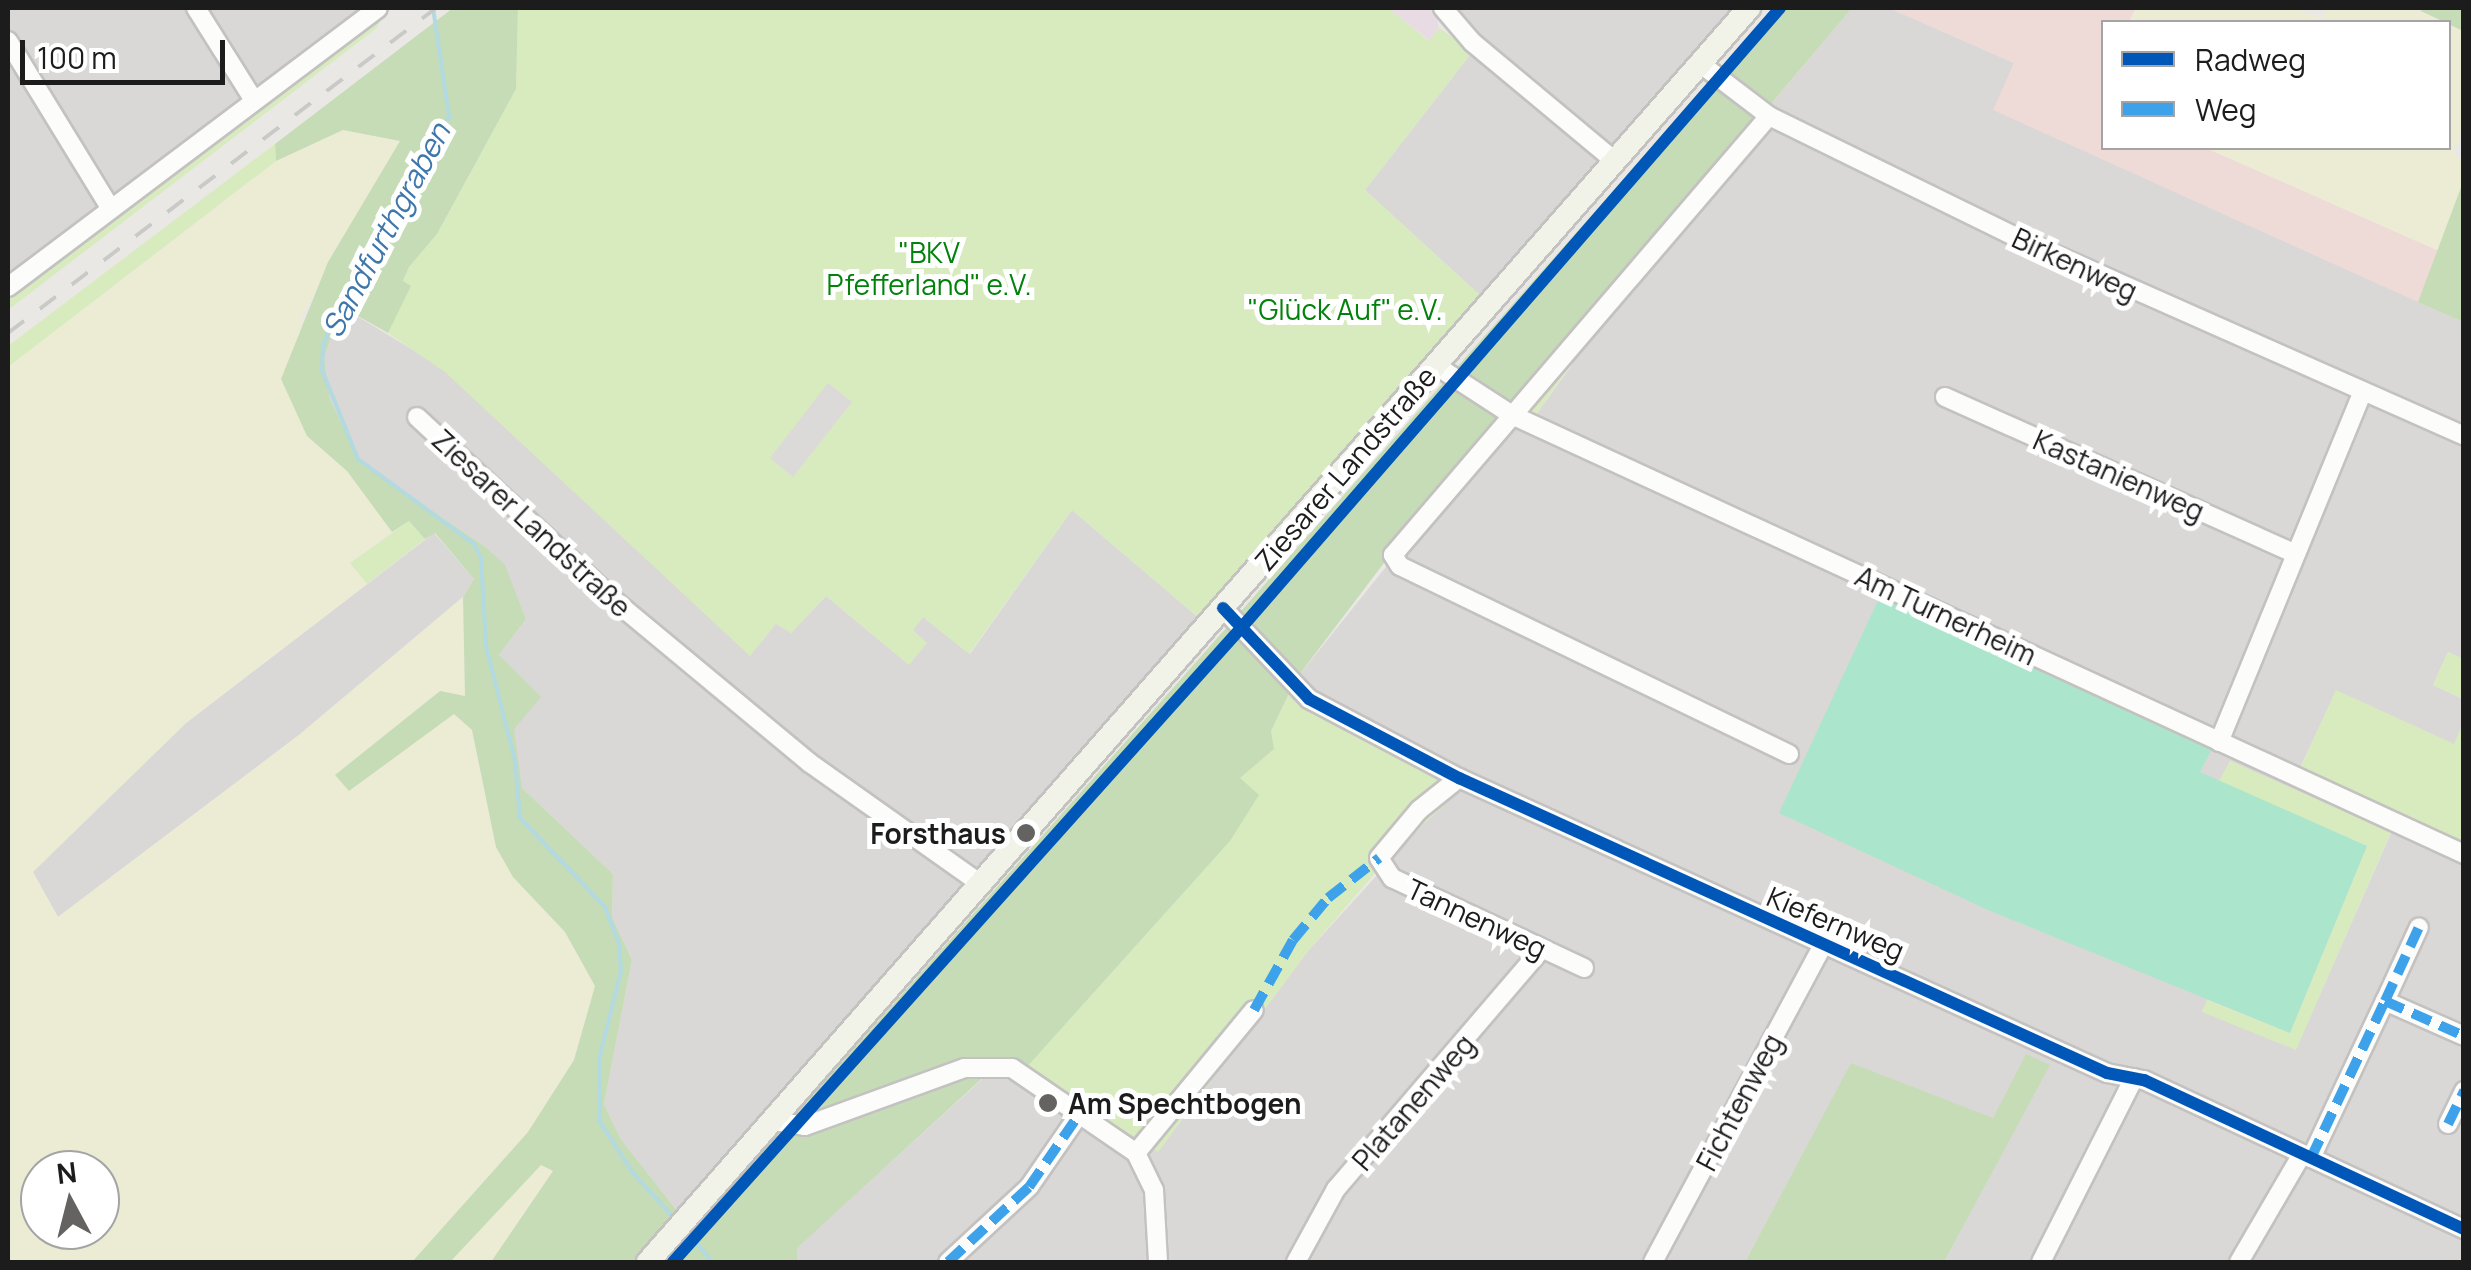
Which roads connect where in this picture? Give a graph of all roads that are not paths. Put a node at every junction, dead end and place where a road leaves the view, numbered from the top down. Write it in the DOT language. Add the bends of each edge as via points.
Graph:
graph roads {
  1 [pos="196,8"];
  2 [pos="378,8"];
  3 [pos="1444,8"];
  4 [pos="1749,8"];
  5 [pos="8,41"];
  6 [pos="1701,64"];
  7 [pos="253,99"];
  8 [pos="1769,116"];
  9 [pos="1615,161"];
  10 [pos="111,209"];
  11 [pos="8,287"];
  12 [pos="1436,366"];
  13 [pos="2361,395"];
  14 [pos="1945,397"];
  15 [pos="1512,415"];
  16 [pos="417,417"];
  17 [pos="2464,436"];
  18 [pos="2294,553"];
  19 [pos="1223,608"];
  20 [pos="2219,742"];
  21 [pos="1790,754"];
  22 [pos="1458,778"];
  23 [pos="2464,854"];
  24 [pos="981,884"];
  25 [pos="2418,927"];
  26 [pos="1824,941"];
  27 [pos="1542,949"];
  28 [pos="1584,968"];
  29 [pos="2385,1000"];
  30 [pos="1254,1010"];
  31 [pos="2464,1036"];
  32 [pos="2134,1078"];
  33 [pos="2464,1091"];
  34 [pos="1080,1113"];
  35 [pos="774,1121"];
  36 [pos="2448,1124"];
  37 [pos="1136,1154"];
  38 [pos="2306,1156"];
  39 [pos="2464,1230"];
  40 [pos="648,1262"];
  41 [pos="948,1262"];
  42 [pos="1158,1262"];
  43 [pos="1296,1262"];
  44 [pos="1654,1262"];
  45 [pos="2041,1262"];
  46 [pos="2239,1262"];
  1 -- 7 [label="street"];
  2 -- 7 [label="street"];
  3 -- 9 [label="street" via="1472,42"];
  4 -- 6 [label="main road, Ziesarer Landstraße"];
  5 -- 10 [label="street"];
  6 -- 8 [label="street, Birkenweg"];
  6 -- 9 [label="main road, Ziesarer Landstraße"];
  7 -- 10 [label="street"];
  8 -- 13 [label="street, Birkenweg"];
  8 -- 15 [label="street"];
  9 -- 12 [label="main road, Ziesarer Landstraße"];
  10 -- 11 [label="street"];
  12 -- 15 [label="street, Am Turnerheim"];
  12 -- 19 [label="main road, Ziesarer Landstraße"];
  13 -- 17 [label="street, Birkenweg"];
  13 -- 18 [label="street"];
  14 -- 18 [label="street, Kastanienweg"];
  15 -- 20 [label="street, Am Turnerheim"];
  15 -- 21 [label="street" via="1393,555 1400,566"];
  16 -- 24 [label="street, Ziesarer Landstraße" via="616,602 810,762"];
  18 -- 20 [label="street"];
  19 -- 22 [label="street, Kiefernweg" via="1309,698"];
  19 -- 24 [label="main road, Ziesarer Landstraße"];
  20 -- 23 [label="street, Am Turnerheim"];
  22 -- 26 [label="street, Kiefernweg" via="1763,920"];
  22 -- 27 [label="street, Tannenweg" via="1378,858 1392,878"];
  24 -- 35 [label="main road, Ziesarer Landstraße"];
  25 -- 29 [label="street"];
  26 -- 32 [label="street, Kiefernweg" via="2107,1073"];
  26 -- 44 [label="street, Fichtenweg"];
  27 -- 28 [label="street, Tannenweg"];
  27 -- 43 [label="street, Platanenweg" via="1336,1189"];
  29 -- 31 [label="street"];
  29 -- 38 [label="street"];
  30 -- 37 [label="street"];
  32 -- 38 [label="street, Kiefernweg"];
  32 -- 45 [label="street"];
  33 -- 36 [label="street"];
  34 -- 35 [label="street" via="1012,1068 990,1064 805,1126"];
  34 -- 37 [label="street"];
  34 -- 41 [label="street" via="1030,1187"];
  35 -- 40 [label="main road, Ziesarer Landstraße"];
  37 -- 42 [label="street" via="1154,1190"];
  38 -- 39 [label="street, Kiefernweg"];
  38 -- 46 [label="street"];
}
